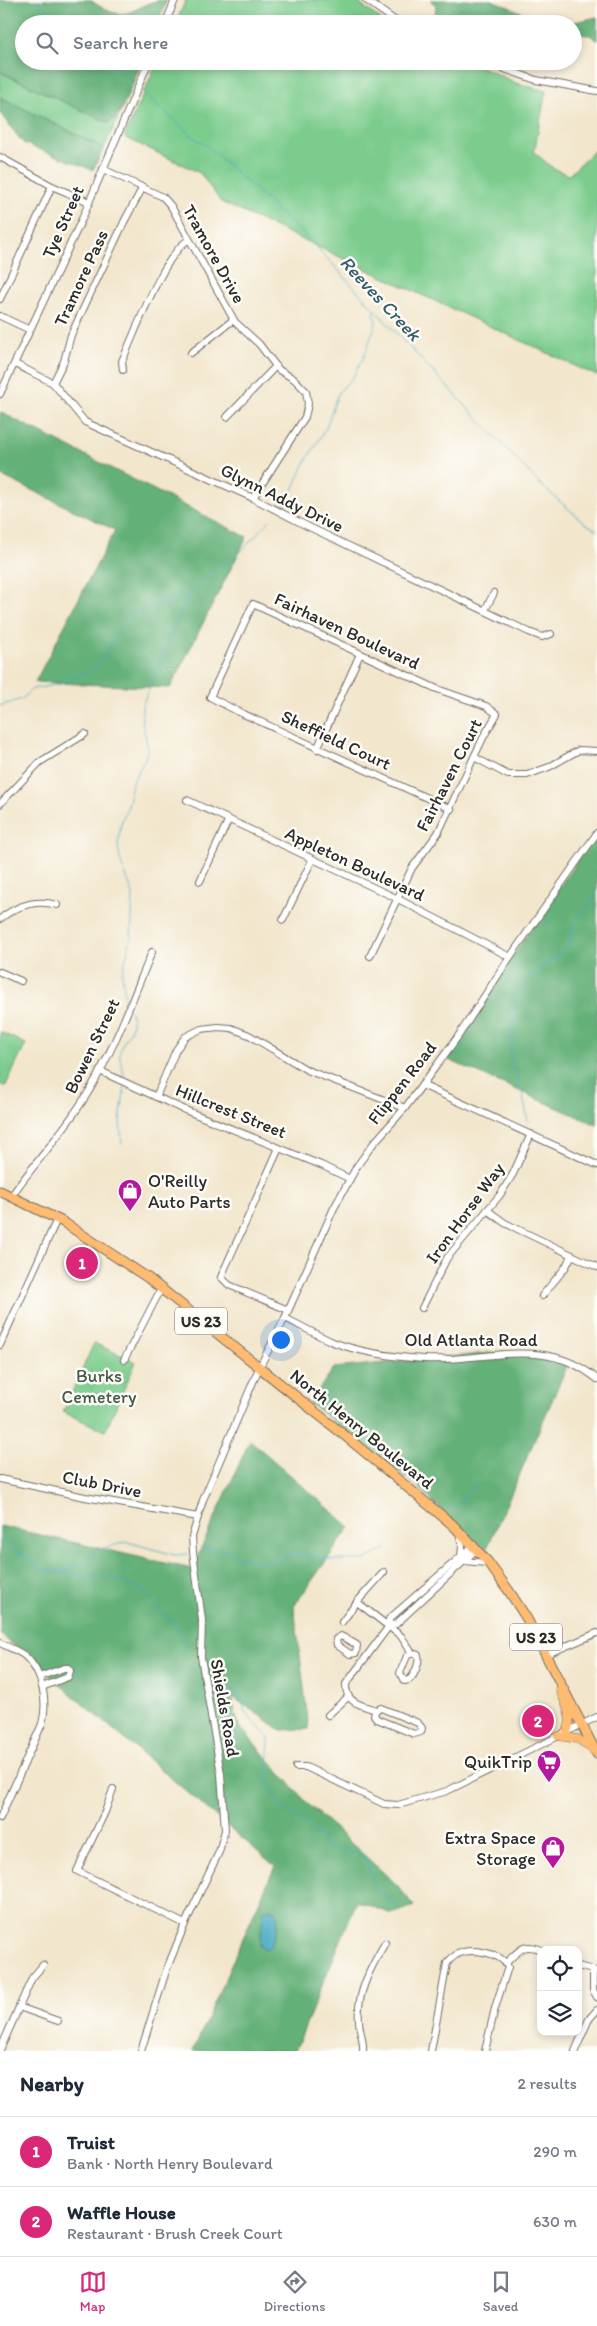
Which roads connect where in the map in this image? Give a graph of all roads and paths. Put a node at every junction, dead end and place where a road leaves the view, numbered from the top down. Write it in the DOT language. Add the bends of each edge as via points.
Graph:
graph roads {
  1 [pos="175,0"];
  2 [pos="366,0"];
  3 [pos="169,15"];
  4 [pos="387,15"];
  5 [pos="145,70"];
  6 [pos="508,70"];
  7 [pos="597,92"];
  8 [pos="1,160"];
  9 [pos="103,169"];
  10 [pos="52,186"];
  11 [pos="143,188"];
  12 [pos="89,202"];
  13 [pos="188,240"];
  14 [pos="0,299"];
  15 [pos="0,316"];
  16 [pos="233,320"];
  17 [pos="30,330"];
  18 [pos="191,353"];
  19 [pos="15,364"];
  20 [pos="276,366"];
  21 [pos="123,370"];
  22 [pos="53,383"];
  23 [pos="0,394"];
  24 [pos="227,417"];
  25 [pos="253,498"];
  26 [pos="494,593"];
  27 [pos="485,610"];
  28 [pos="551,634"];
  29 [pos="360,654"];
  30 [pos="210,697"];
  31 [pos="495,713"];
  32 [pos="85,734"];
  33 [pos="318,749"];
  34 [pos="597,751"];
  35 [pos="474,757"];
  36 [pos="187,800"];
  37 [pos="0,804"];
  38 [pos="451,809"];
  39 [pos="228,821"];
  40 [pos="597,833"];
  41 [pos="312,860"];
  42 [pos="200,881"];
  43 [pos="396,898"];
  44 [pos="57,905"];
  45 [pos="0,920"];
  46 [pos="283,920"];
  47 [pos="152,952"];
  48 [pos="370,956"];
  49 [pos="510,957"];
  50 [pos="0,972"];
  51 [pos="20,981"];
  52 [pos="100,1071"];
  53 [pos="422,1085"];
  54 [pos="156,1097"];
  55 [pos="405,1108"];
  56 [pos="531,1134"];
  57 [pos="279,1148"];
  58 [pos="597,1165"];
  59 [pos="350,1179"];
  60 [pos="0,1190"];
  61 [pos="12,1195"];
  62 [pos="487,1210"];
  63 [pos="57,1219"];
  64 [pos="572,1255"];
  65 [pos="597,1267"];
  66 [pos="161,1289"];
  67 [pos="542,1296"];
  68 [pos="422,1308"];
  69 [pos="288,1310"];
  70 [pos="285,1318"];
  71 [pos="0,1345"];
  72 [pos="124,1360"];
  73 [pos="259,1368"];
  74 [pos="597,1379"];
  75 [pos="0,1479"];
  76 [pos="198,1518"];
  77 [pos="459,1530"];
  78 [pos="475,1547"];
  79 [pos="460,1561"];
  80 [pos="489,1563"];
  81 [pos="384,1572"];
  82 [pos="357,1602"];
  83 [pos="342,1622"];
  84 [pos="389,1626"];
  85 [pos="597,1633"];
  86 [pos="0,1643"];
  87 [pos="357,1652"];
  88 [pos="412,1652"];
  89 [pos="545,1654"];
  90 [pos="365,1657"];
  91 [pos="553,1671"];
  92 [pos="38,1677"];
  93 [pos="42,1688"];
  94 [pos="348,1697"];
  95 [pos="376,1710"];
  96 [pos="328,1715"];
  97 [pos="597,1717"];
  98 [pos="405,1718"];
  99 [pos="582,1724"];
  100 [pos="401,1728"];
  101 [pos="567,1731"];
  102 [pos="558,1736"];
  103 [pos="597,1754"];
  104 [pos="296,1767"];
  105 [pos="113,1789"];
  106 [pos="0,1818"];
  107 [pos="185,1924"];
  108 [pos="385,1943"];
  109 [pos="537,1949"];
  110 [pos="506,1963"];
  111 [pos="43,1965"];
  112 [pos="582,1967"];
  113 [pos="595,1971"];
  114 [pos="597,1997"];
  115 [pos="19,2007"];
  116 [pos="597,2010"];
  117 [pos="58,2021"];
  118 [pos="0,2050"];
  119 [pos="141,2051"];
  120 [pos="363,2051"];
  121 [pos="431,2051"];
  122 [pos="485,2051"];
  123 [pos="575,2051"];
  1 -- 3 [label="street"];
  2 -- 4 [label="street"];
  5 -- 9 [label="street, Tye Street"];
  6 -- 7 [label="street" via="536,80"];
  8 -- 10 [label="street"];
  9 -- 11 [label="street, Tramore Drive"];
  9 -- 12 [label="street, Tye Street"];
  10 -- 12 [label="street"];
  10 -- 14 [label="street"];
  11 -- 13 [label="street, Tramore Drive" via="163,198 170,206"];
  11 -- 22 [label="street, Tramore Pass" via="71,335 64,361"];
  12 -- 17 [label="street, Tye Street"];
  13 -- 16 [label="street, Tramore Drive"];
  13 -- 21 [label="street" via="170,256 122,361"];
  15 -- 17 [label="street"];
  16 -- 18 [label="street"];
  16 -- 20 [label="street, Tramore Drive" via="259,344"];
  17 -- 19 [label="street, Tye Street"];
  19 -- 22 [label="street, Glynn Addy Drive"];
  19 -- 23 [label="street, Tye Street"];
  20 -- 24 [label="street"];
  20 -- 25 [label="street, Tramore Drive" via="306,391 308,404 305,416"];
  22 -- 25 [label="street, Glynn Addy Drive" via="86,422"];
  25 -- 27 [label="street, Glynn Addy Drive"];
  26 -- 27 [label="street"];
  27 -- 28 [label="street, Glynn Addy Drive" via="542,637"];
  29 -- 30 [label="street, Fairhaven Boulevard" via="253,604"];
  29 -- 31 [label="street, Fairhaven Boulevard" via="437,689 486,706"];
  29 -- 33 [label="street"];
  30 -- 33 [label="street, Sheffield Court"];
  31 -- 35 [label="street, Fairhaven Court"];
  32 -- 37 [label="street" via="40,762"];
  33 -- 38 [label="street, Sheffield Court"];
  34 -- 35 [label="street" via="579,750 550,767 527,775 508,774"];
  35 -- 38 [label="street, Fairhaven Court"];
  36 -- 39 [label="street, Appleton Boulevard"];
  38 -- 43 [label="street, Fairhaven Court"];
  39 -- 41 [label="street, Appleton Boulevard"];
  39 -- 42 [label="street"];
  40 -- 49 [label="street, Flippen Road"];
  41 -- 43 [label="street, Appleton Boulevard"];
  41 -- 46 [label="street"];
  43 -- 48 [label="street, Fairhaven Court"];
  43 -- 49 [label="street, Appleton Boulevard"];
  44 -- 45 [label="street" via="31,904 12,910"];
  47 -- 52 [label="street, Bowen Street"];
  49 -- 53 [label="street, Flippen Road"];
  50 -- 51 [label="street"];
  52 -- 54 [label="street, Hillcrest Street"];
  52 -- 61 [label="street, Bowen Street" via="68,1122"];
  53 -- 55 [label="street, Flippen Road"];
  53 -- 56 [label="street"];
  54 -- 55 [label="street" via="185,1037 201,1029 218,1027 249,1035 308,1070"];
  54 -- 57 [label="street, Hillcrest Street"];
  55 -- 59 [label="street, Flippen Road" via="372,1144"];
  56 -- 58 [label="street"];
  56 -- 62 [label="street, Iron Horse Way" via="513,1174"];
  57 -- 59 [label="street, Hillcrest Street"];
  57 -- 69 [label="street" via="221,1277 229,1285"];
  59 -- 69 [label="street, Flippen Road"];
  60 -- 61 [label="highway, North Henry Boulevard / US 23"];
  61 -- 63 [label="highway, North Henry Boulevard / US 23"];
  62 -- 64 [label="street" via="505,1223"];
  62 -- 68 [label="street, Iron Horse Way" via="447,1258"];
  63 -- 66 [label="highway, North Henry Boulevard / US 23"];
  63 -- 71 [label="street"];
  64 -- 65 [label="street"];
  64 -- 67 [label="street"];
  66 -- 72 [label="street"];
  66 -- 73 [label="highway, North Henry Boulevard / US 23"];
  69 -- 70 [label="street, Flippen Road"];
  70 -- 73 [label="street, Flippen Road"];
  70 -- 74 [label="street, Old Atlanta Road" via="355,1349 424,1359 520,1353 552,1356 573,1363"];
  73 -- 76 [label="street, Shields Road"];
  73 -- 77 [label="highway, North Henry Boulevard / US 23"];
  75 -- 76 [label="street, Club Drive"];
  76 -- 107 [label="street, Shields Road" via="193,1544 202,1620 201,1657 222,1774 225,1830 219,1852"];
  77 -- 78 [label="highway, North Henry Boulevard / US 23"];
  77 -- 79 [label="street"];
  78 -- 79 [label="street"];
  78 -- 80 [label="highway, North Henry Boulevard / US 23"];
  79 -- 80 [label="street"];
  79 -- 84 [label="street" via="396,1624"];
  80 -- 89 [label="highway, North Henry Boulevard / US 23" via="527,1619"];
  81 -- 82 [label="street"];
  82 -- 83 [label="street"];
  82 -- 84 [label="street"];
  84 -- 88 [label="street" via="406,1641"];
  84 -- 90 [label="street"];
  85 -- 89 [label="street"];
  86 -- 92 [label="street" via="25,1656"];
  87 -- 90 [label="street"];
  89 -- 91 [label="highway, North Henry Boulevard / US 23"];
  90 -- 94 [label="street" via="347,1681"];
  91 -- 99 [label="highway, North Henry Boulevard / US 23"];
  91 -- 101 [label="main road" via="570,1718"];
  92 -- 93 [label="street"];
  92 -- 93 [label="street" via="64,1668 70,1671 68,1677"];
  93 -- 106 [label="street" via="45,1712 42,1724"];
  94 -- 95 [label="street"];
  94 -- 96 [label="street"];
  95 -- 98 [label="street" via="381,1708"];
  95 -- 100 [label="street" via="374,1715 377,1719"];
  97 -- 99 [label="street"];
  98 -- 100 [label="street"];
  98 -- 100 [label="street" via="420,1724 421,1730 415,1734"];
  99 -- 101 [label="street"];
  99 -- 103 [label="highway, North Henry Boulevard / US 23"];
  101 -- 102 [label="street"];
  102 -- 103 [label="main road" via="578,1739"];
  102 -- 104 [label="street" via="447,1791 398,1805 384,1804 306,1767"];
  105 -- 107 [label="street" via="77,1871"];
  107 -- 119 [label="street, Shields Road" via="158,1994"];
  108 -- 120 [label="street" via="359,2002"];
  109 -- 110 [label="street" via="527,1946"];
  110 -- 121 [label="street" via="472,1951 457,1954 447,1964"];
  110 -- 122 [label="street" via="506,1976"];
  111 -- 115 [label="street" via="32,1978"];
  112 -- 113 [label="street"];
  113 -- 114 [label="street" via="593,1990"];
  115 -- 117 [label="street"];
  115 -- 118 [label="street"];
  116 -- 123 [label="street" via="589,2019"];
}
